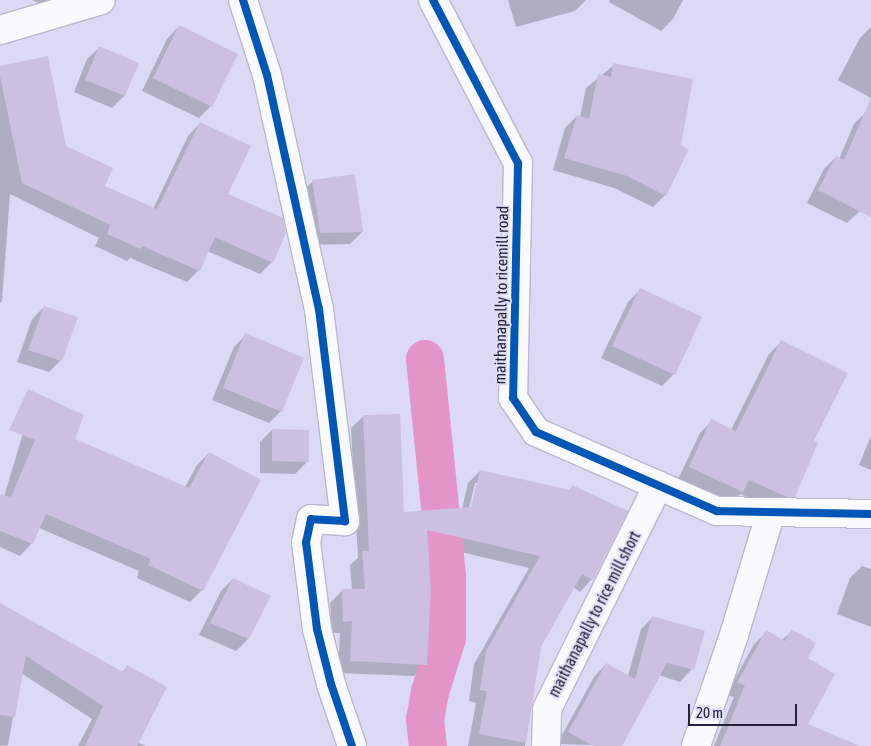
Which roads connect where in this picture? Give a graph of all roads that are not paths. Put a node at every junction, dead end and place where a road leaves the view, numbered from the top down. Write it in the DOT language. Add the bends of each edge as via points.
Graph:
graph roads {
  1 [pos="101,0"];
  2 [pos="242,0"];
  3 [pos="433,0"];
  4 [pos="0,30"];
  5 [pos="658,485"];
  6 [pos="770,512"];
  7 [pos="871,514"];
  8 [pos="352,746"];
  9 [pos="546,746"];
  10 [pos="696,746"];
  1 -- 4 [label="street"];
  2 -- 8 [label="street" via="267,75 319,309 345,521 311,519 306,542 317,628 331,684"];
  3 -- 5 [label="street, maithanapally to ricemill road" via="518,163 513,398 536,432"];
  5 -- 6 [label="street, maithanapally to ricemill road" via="717,511"];
  5 -- 9 [label="street, maithanapally to rice mill short" via="547,709"];
  6 -- 7 [label="street, maithanapally to ricemill road"];
  6 -- 10 [label="street" via="734,635"];
}
